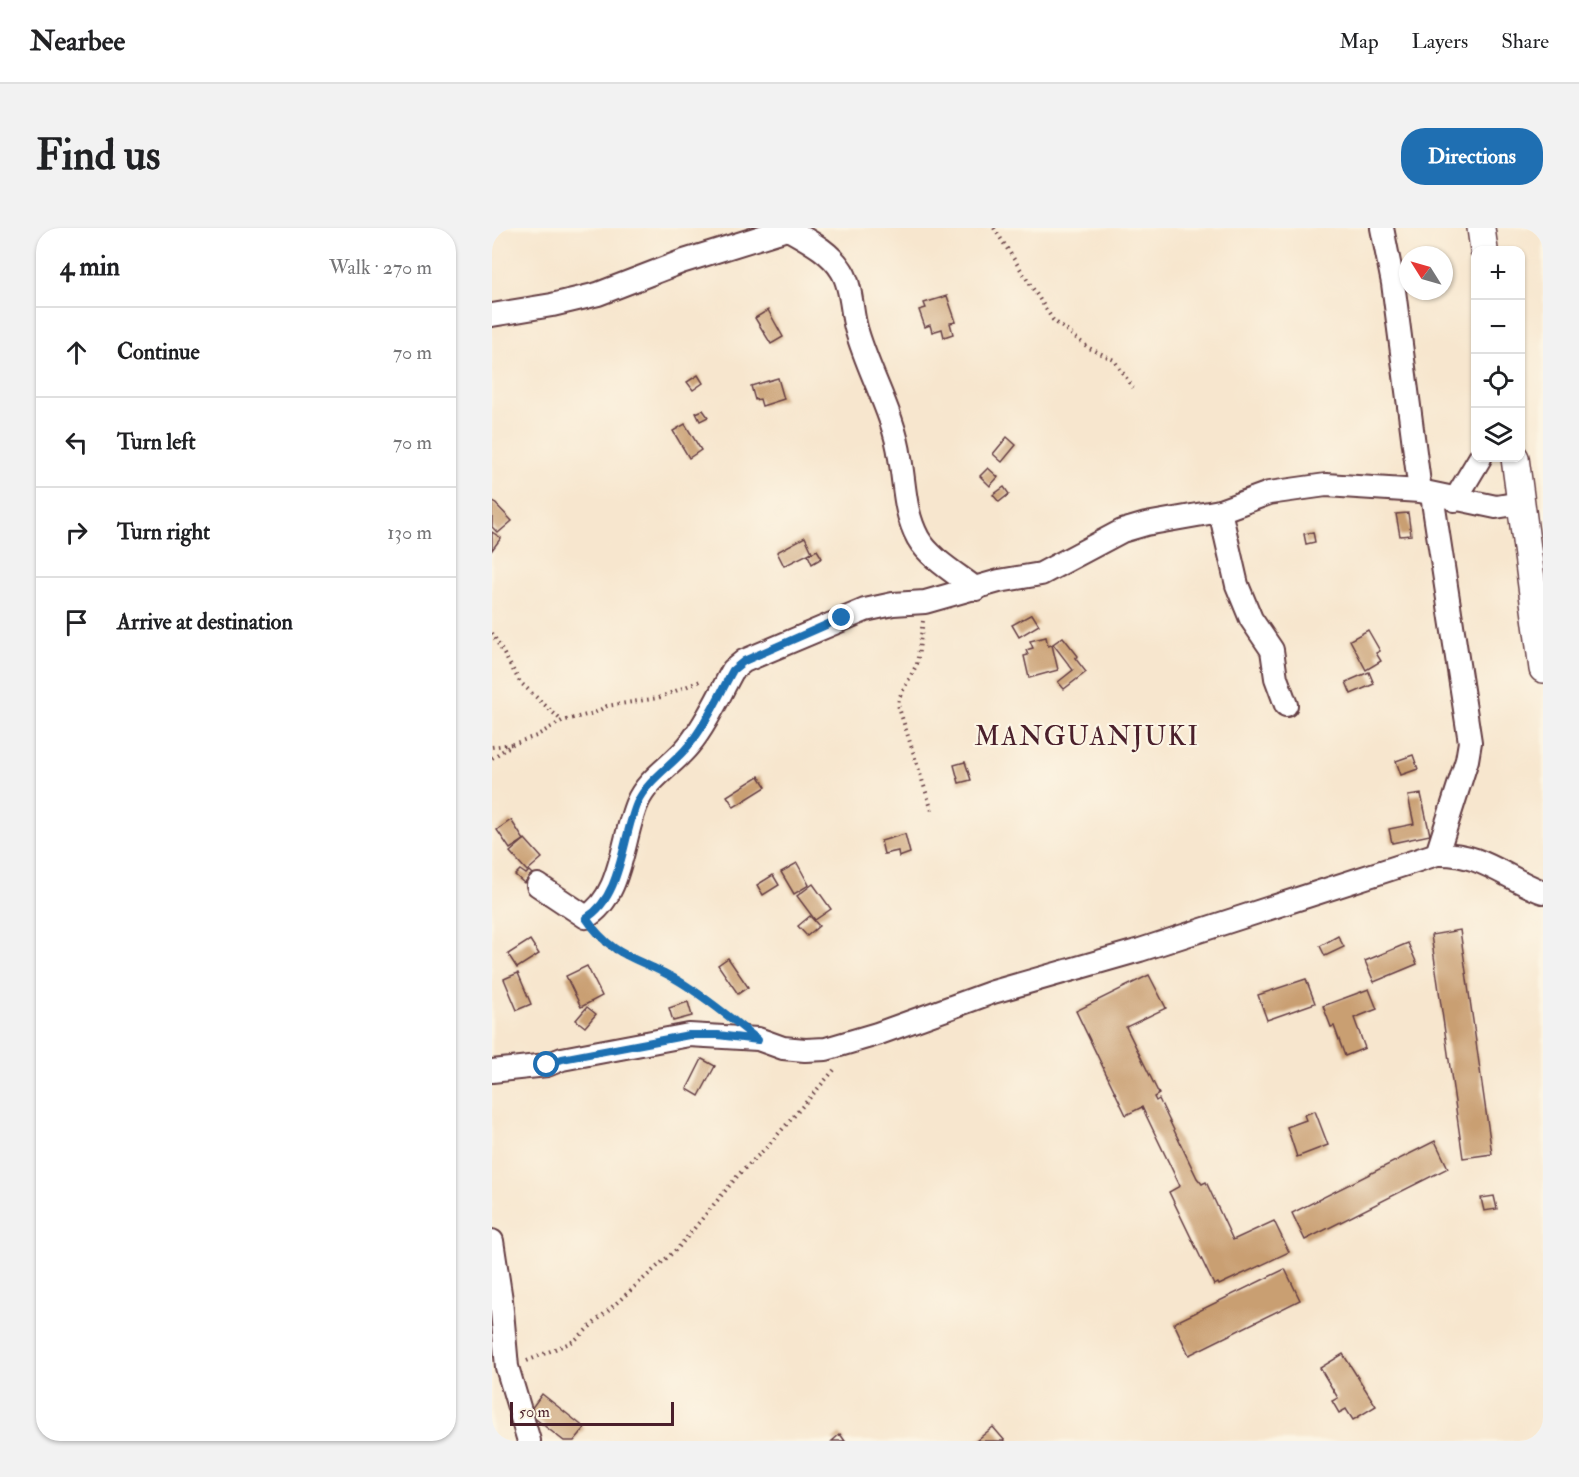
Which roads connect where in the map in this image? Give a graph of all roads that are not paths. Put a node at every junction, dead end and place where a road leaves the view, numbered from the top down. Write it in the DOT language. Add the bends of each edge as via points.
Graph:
graph roads {
  1 [pos="789,228"];
  2 [pos="1382,228"];
  3 [pos="1481,228"];
  4 [pos="746,235"];
  5 [pos="1483,246"];
  6 [pos="492,315"];
  7 [pos="1478,462"];
  8 [pos="1516,462"];
  9 [pos="1426,493"];
  10 [pos="1455,500"];
  11 [pos="1521,503"];
  12 [pos="1221,511"];
  13 [pos="976,589"];
  14 [pos="1543,669"];
  15 [pos="1287,705"];
  16 [pos="1437,854"];
  17 [pos="538,885"];
  18 [pos="1543,892"];
  19 [pos="492,1071"];
  20 [pos="492,1240"];
  21 [pos="503,1371"];
  22 [pos="529,1441"];
  1 -- 4 [label="street"];
  1 -- 13 [label="street" via="816,245 842,271 856,328 889,417 910,521 929,553"];
  2 -- 9 [label="street"];
  3 -- 5 [label="main road"];
  4 -- 6 [label="street" via="598,294"];
  7 -- 10 [label="street"];
  8 -- 11 [label="main road"];
  9 -- 10 [label="street"];
  9 -- 12 [label="street" via="1326,485 1269,493"];
  9 -- 16 [label="street" via="1470,742"];
  10 -- 11 [label="street" via="1496,507"];
  11 -- 14 [label="main road"];
  12 -- 13 [label="street" via="1122,531 1053,569"];
  12 -- 15 [label="street" via="1237,585 1251,619 1272,650 1276,678"];
  13 -- 17 [label="street" via="842,618 744,661 733,670 690,744 641,795 603,903 586,918"];
  16 -- 18 [label="street" via="1453,853 1482,860 1518,883"];
  16 -- 19 [label="street" via="1140,950 993,992 826,1049 783,1048 758,1040 689,1035 547,1065"];
  20 -- 21 [label="street" via="501,1300"];
  21 -- 22 [label="street"];
}
